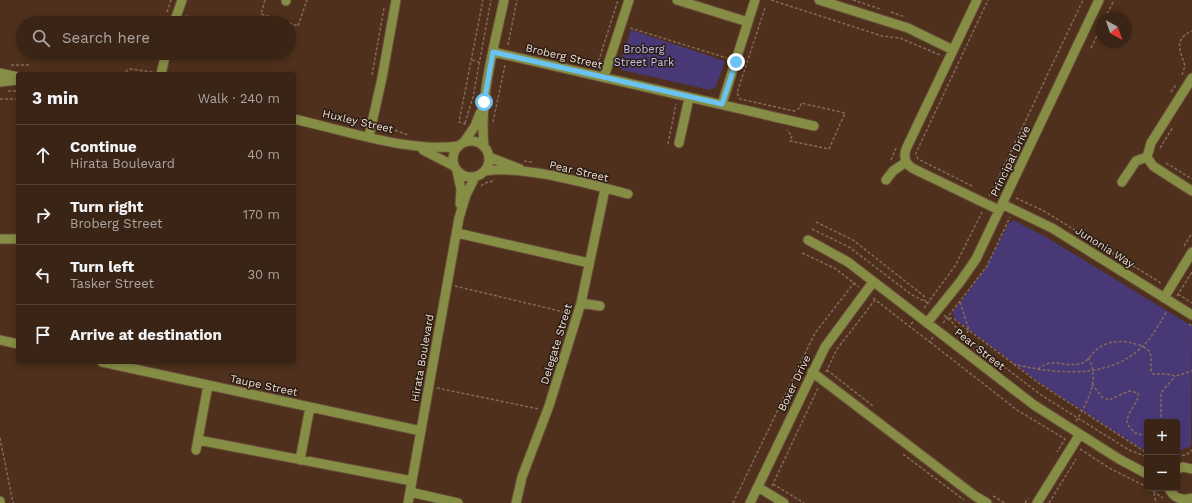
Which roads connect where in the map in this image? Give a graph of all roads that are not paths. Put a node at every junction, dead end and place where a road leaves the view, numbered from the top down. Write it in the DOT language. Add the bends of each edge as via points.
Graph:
graph roads {
  1 [pos="182,0"];
  2 [pos="396,0"];
  3 [pos="504,0"];
  4 [pos="629,0"];
  5 [pos="677,0"];
  6 [pos="755,0"];
  7 [pos="819,0"];
  8 [pos="977,0"];
  9 [pos="1099,0"];
  10 [pos="176,16"];
  11 [pos="748,22"];
  12 [pos="948,49"];
  13 [pos="493,52"];
  14 [pos="164,60"];
  15 [pos="2,69"];
  16 [pos="161,72"];
  17 [pos="16,75"];
  18 [pos="604,77"];
  19 [pos="1192,78"];
  20 [pos="16,81"];
  21 [pos="1,87"];
  22 [pos="689,98"];
  23 [pos="484,102"];
  24 [pos="722,104"];
  25 [pos="296,119"];
  26 [pos="814,126"];
  27 [pos="369,136"];
  28 [pos="679,143"];
  29 [pos="461,144"];
  30 [pos="416,146"];
  31 [pos="484,147"];
  32 [pos="1147,156"];
  33 [pos="489,157"];
  34 [pos="906,162"];
  35 [pos="456,168"];
  36 [pos="485,171"];
  37 [pos="525,171"];
  38 [pos="475,177"];
  39 [pos="886,180"];
  40 [pos="1122,182"];
  41 [pos="606,189"];
  42 [pos="1192,191"];
  43 [pos="628,194"];
  44 [pos="1001,207"];
  45 [pos="460,218"];
  46 [pos="457,233"];
  47 [pos="0,239"];
  48 [pos="16,239"];
  49 [pos="808,240"];
  50 [pos="1192,252"];
  51 [pos="589,264"];
  52 [pos="874,282"];
  53 [pos="1164,298"];
  54 [pos="581,303"];
  55 [pos="600,306"];
  56 [pos="1192,315"];
  57 [pos="927,323"];
  58 [pos="0,340"];
  59 [pos="16,344"];
  60 [pos="111,364"];
  61 [pos="812,372"];
  62 [pos="208,385"];
  63 [pos="310,407"];
  64 [pos="421,431"];
  65 [pos="1080,434"];
  66 [pos="198,440"];
  67 [pos="196,450"];
  68 [pos="300,460"];
  69 [pos="1192,461"];
  70 [pos="1180,467"];
  71 [pos="1180,468"];
  72 [pos="1192,469"];
  73 [pos="1144,471"];
  74 [pos="412,481"];
  75 [pos="758,487"];
  76 [pos="410,492"];
  77 [pos="1169,494"];
  78 [pos="1188,499"];
  79 [pos="408,503"];
  80 [pos="458,503"];
  81 [pos="516,503"];
  82 [pos="750,503"];
  83 [pos="784,503"];
  84 [pos="987,503"];
  85 [pos="1037,503"];
  1 -- 10 [label="street"];
  2 -- 27 [label="street"];
  3 -- 13 [label="street"];
  4 -- 18 [label="street"];
  5 -- 11 [label="street"];
  6 -- 11 [label="street"];
  7 -- 12 [label="street" via="908,28"];
  8 -- 12 [label="street"];
  9 -- 44 [label="street, Principal Drive"];
  11 -- 24 [label="street"];
  12 -- 34 [label="street" via="904,154"];
  13 -- 18 [label="street, Broberg Street"];
  13 -- 23 [label="street"];
  14 -- 16 [label="street"];
  15 -- 17 [label="street"];
  18 -- 22 [label="street, Broberg Street"];
  19 -- 32 [label="street" via="1151,143"];
  20 -- 21 [label="street"];
  22 -- 24 [label="street, Broberg Street"];
  22 -- 28 [label="street"];
  23 -- 29 [label="street" via="475,126"];
  23 -- 31 [label="street"];
  24 -- 26 [label="street, Broberg Street"];
  25 -- 27 [label="street, Huxley Street"];
  27 -- 30 [label="street, Huxley Street"];
  29 -- 30 [label="street, Huxley Street" via="440,149"];
  29 -- 31 [label="street" via="476,142"];
  29 -- 35 [label="street" via="453,157"];
  30 -- 35 [label="street, Huxley Street"];
  31 -- 33 [label="street"];
  32 -- 40 [label="street" via="1136,161"];
  32 -- 42 [label="street" via="1149,163 1155,168"];
  33 -- 36 [label="street"];
  33 -- 37 [label="street, Pear Street"];
  34 -- 39 [label="street"];
  34 -- 44 [label="street, Junonia Way" via="914,169"];
  35 -- 38 [label="street" via="464,176"];
  35 -- 45 [label="street, Hirata Boulevard" via="460,189"];
  36 -- 37 [label="street, Pear Street"];
  36 -- 38 [label="street"];
  37 -- 41 [label="street, Pear Street"];
  38 -- 45 [label="street, Hirata Boulevard" via="466,195"];
  41 -- 43 [label="street, Pear Street"];
  41 -- 51 [label="street, Delegate Street"];
  44 -- 53 [label="street, Junonia Way" via="1052,228"];
  44 -- 57 [label="street, Principal Drive" via="969,270"];
  45 -- 46 [label="street, Hirata Boulevard"];
  46 -- 51 [label="street"];
  46 -- 64 [label="street, Hirata Boulevard"];
  47 -- 48 [label="street"];
  49 -- 52 [label="street, Pear Street" via="848,262"];
  50 -- 53 [label="street"];
  51 -- 54 [label="street, Delegate Street"];
  52 -- 57 [label="street, Pear Street"];
  52 -- 61 [label="street, Boxer Drive" via="832,335"];
  53 -- 56 [label="street, Junonia Way"];
  54 -- 55 [label="street"];
  54 -- 81 [label="street, Delegate Street" via="547,411 522,477"];
  57 -- 65 [label="street, Pear Street" via="1019,395"];
  58 -- 59 [label="street"];
  60 -- 62 [label="street, Taupe Street"];
  61 -- 75 [label="street, Boxer Drive"];
  61 -- 84 [label="street"];
  62 -- 63 [label="street, Taupe Street"];
  62 -- 66 [label="street"];
  63 -- 64 [label="street, Taupe Street"];
  63 -- 68 [label="street"];
  64 -- 74 [label="street, Hirata Boulevard"];
  65 -- 73 [label="street, Pear Street" via="1119,459"];
  65 -- 85 [label="street"];
  66 -- 67 [label="street"];
  66 -- 68 [label="street"];
  68 -- 74 [label="street"];
  69 -- 70 [label="street"];
  71 -- 72 [label="street"];
  74 -- 76 [label="street, Hirata Boulevard"];
  75 -- 82 [label="street, Boxer Drive"];
  75 -- 83 [label="street"];
  76 -- 79 [label="street, Hirata Boulevard"];
  76 -- 80 [label="street"];
  77 -- 78 [label="street"];
}
